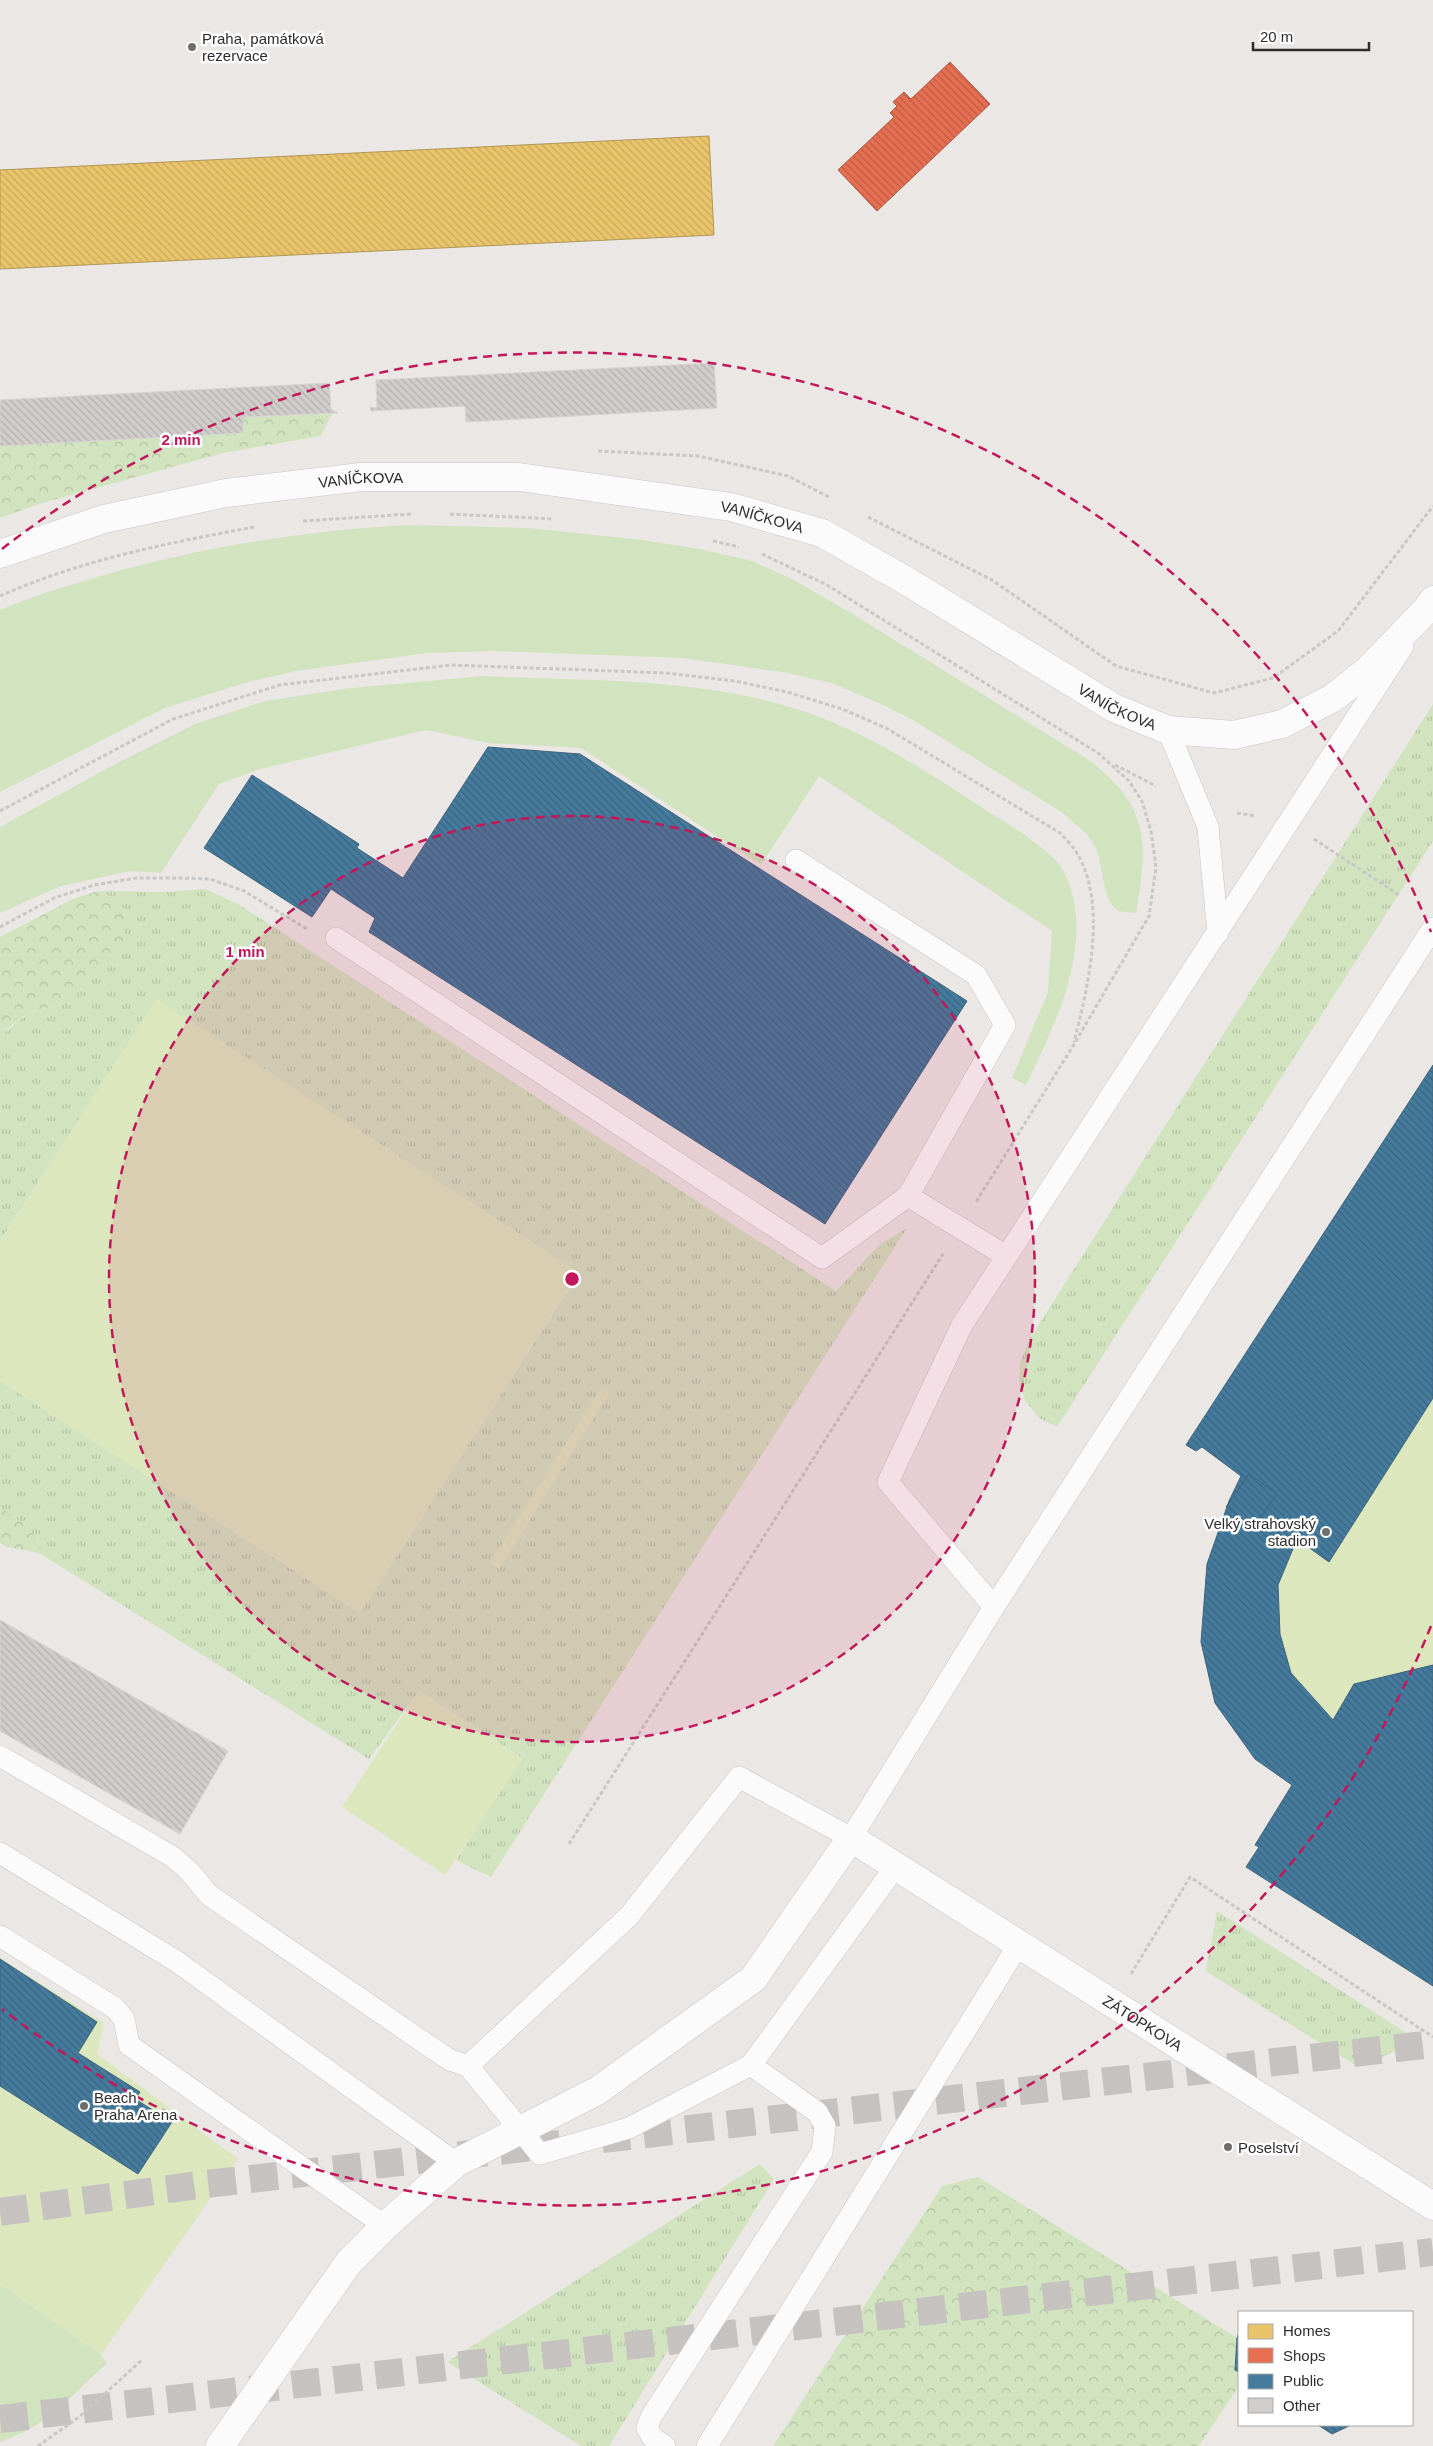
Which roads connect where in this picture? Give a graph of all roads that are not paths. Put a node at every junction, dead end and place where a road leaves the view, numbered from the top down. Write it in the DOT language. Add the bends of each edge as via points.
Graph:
graph roads {
  1 [pos="0,554"];
  2 [pos="1430,605"];
  3 [pos="1168,730"];
  4 [pos="796,860"];
  5 [pos="1433,928"];
  6 [pos="1218,933"];
  7 [pos="336,938"];
  8 [pos="908,1196"];
  9 [pos="1006,1256"];
  10 [pos="994,1607"];
  11 [pos="0,1756"];
  12 [pos="851,1838"];
  13 [pos="0,1853"];
  14 [pos="896,1866"];
  15 [pos="0,1936"];
  16 [pos="1019,1944"];
  17 [pos="751,2064"];
  18 [pos="468,2066"];
  19 [pos="522,2130"];
  20 [pos="456,2163"];
  21 [pos="1433,2206"];
  22 [pos="385,2226"];
  23 [pos="225,2438"];
  24 [pos="665,2446"];
  25 [pos="707,2446"];
  1 -- 3 [label="street, VANÍČKOVA" via="104,519 226,493 361,477 520,477 731,507 822,533 1114,708"];
  2 -- 3 [label="street, VANÍČKOVA" via="1368,670 1333,698 1282,724 1234,735"];
  2 -- 6 [label="lane"];
  3 -- 6 [label="lane" via="1208,827"];
  4 -- 8 [label="lane" via="976,975 1004,1025"];
  5 -- 10 [label="lane"];
  6 -- 9 [label="lane"];
  7 -- 8 [label="lane" via="822,1258"];
  8 -- 9 [label="lane"];
  9 -- 10 [label="lane" via="962,1325 888,1482"];
  10 -- 12 [label="lane"];
  11 -- 18 [label="lane" via="173,1857 209,1895 450,2060"];
  12 -- 14 [label="street, ZÁTOPKOVA"];
  12 -- 18 [label="lane" via="739,1777 629,1916"];
  12 -- 19 [label="street" via="753,1978 597,2091"];
  13 -- 20 [label="lane" via="176,1961"];
  14 -- 16 [label="street, ZÁTOPKOVA"];
  14 -- 17 [label="lane"];
  15 -- 22 [label="lane" via="115,2008 124,2019 129,2045"];
  16 -- 21 [label="street, ZÁTOPKOVA"];
  16 -- 25 [label="lane"];
  17 -- 19 [label="lane" via="628,2128 540,2154"];
  17 -- 24 [label="lane" via="817,2112 826,2126 822,2152 650,2417 647,2428 653,2438"];
  18 -- 19 [label="lane"];
  19 -- 20 [label="street"];
  20 -- 22 [label="street"];
  22 -- 23 [label="street" via="349,2262"];
}
